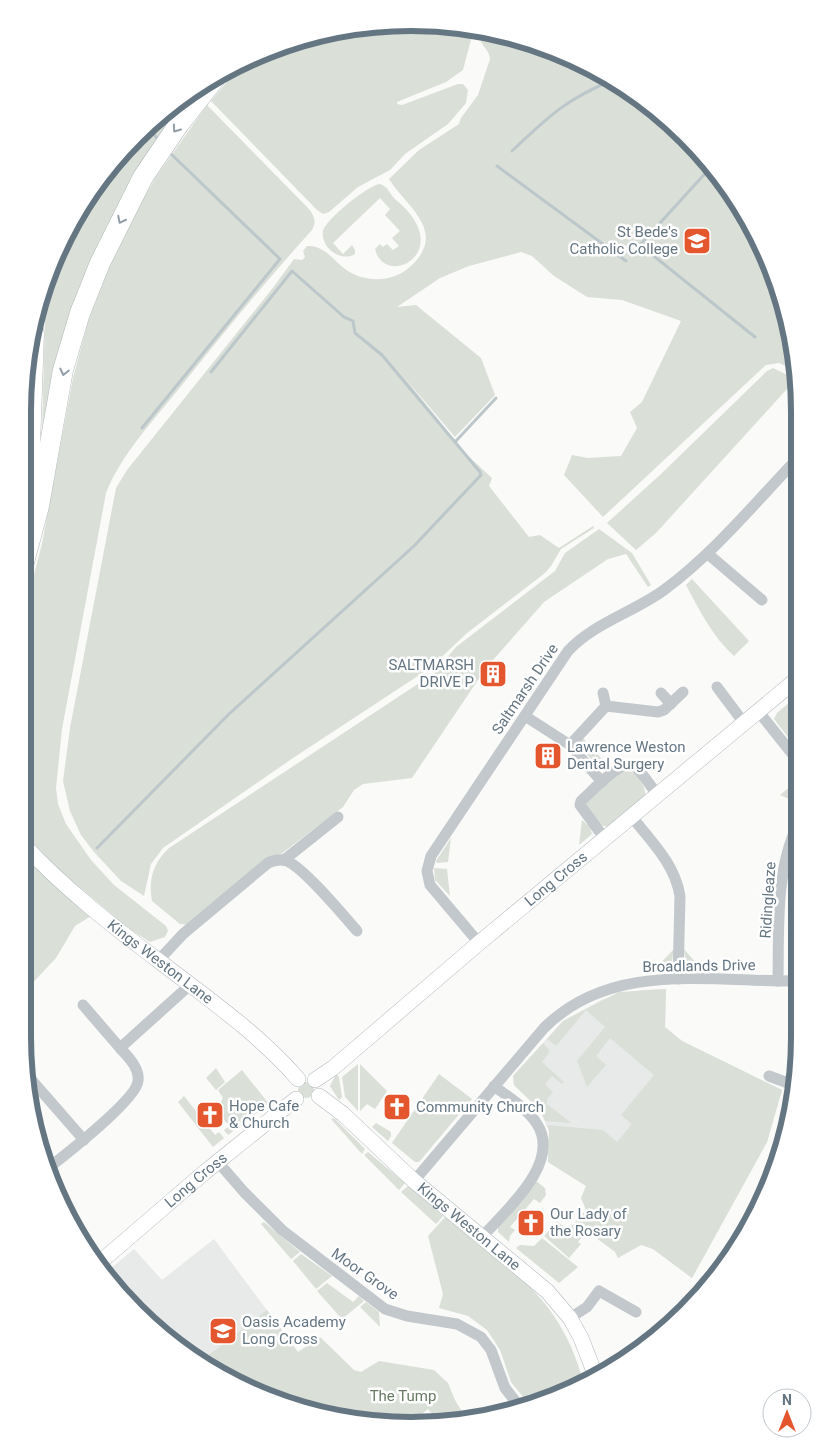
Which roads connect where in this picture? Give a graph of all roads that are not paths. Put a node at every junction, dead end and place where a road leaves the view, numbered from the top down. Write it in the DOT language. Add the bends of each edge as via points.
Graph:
graph roads {
  1 [pos="204,93"];
  2 [pos="791,464"];
  3 [pos="31,535"];
  4 [pos="708,554"];
  5 [pos="762,600"];
  6 [pos="791,684"];
  7 [pos="721,687"];
  8 [pos="683,692"];
  9 [pos="603,693"];
  10 [pos="661,693"];
  11 [pos="671,704"];
  12 [pos="606,706"];
  13 [pos="758,711"];
  14 [pos="525,716"];
  15 [pos="744,723"];
  16 [pos="570,745"];
  17 [pos="791,752"];
  18 [pos="602,782"];
  19 [pos="657,794"];
  20 [pos="338,816"];
  21 [pos="632,817"];
  22 [pos="605,839"];
  23 [pos="791,841"];
  24 [pos="31,852"];
  25 [pos="284,860"];
  26 [pos="357,931"];
  27 [pos="479,943"];
  28 [pos="158,961"];
  29 [pos="678,979"];
  30 [pos="778,981"];
  31 [pos="791,981"];
  32 [pos="190,984"];
  33 [pos="83,1005"];
  34 [pos="120,1048"];
  35 [pos="770,1076"];
  36 [pos="298,1079"];
  37 [pos="315,1080"];
  38 [pos="34,1082"];
  39 [pos="788,1085"];
  40 [pos="494,1086"];
  41 [pos="319,1096"];
  42 [pos="296,1099"];
  43 [pos="84,1140"];
  44 [pos="218,1162"];
  45 [pos="53,1164"];
  46 [pos="414,1181"];
  47 [pos="482,1238"];
  48 [pos="103,1259"];
  49 [pos="636,1312"];
  50 [pos="570,1318"];
  51 [pos="594,1370"];
  52 [pos="516,1402"];
  1 -- 3 [label="highway, one-way" via="143,177 100,263 80,313 63,370"];
  2 -- 4 [label="street, Saltmarsh Drive"];
  4 -- 5 [label="street"];
  4 -- 14 [label="street, Saltmarsh Drive" via="662,592 574,644"];
  6 -- 13 [label="street, Long Cross"];
  7 -- 15 [label="street"];
  8 -- 11 [label="street"];
  9 -- 12 [label="street"];
  10 -- 11 [label="street"];
  11 -- 12 [label="street" via="654,712"];
  12 -- 16 [label="street"];
  13 -- 15 [label="street, Long Cross"];
  13 -- 17 [label="street"];
  14 -- 16 [label="street"];
  14 -- 27 [label="street, Saltmarsh Drive" via="428,864 430,885"];
  15 -- 19 [label="street, Long Cross"];
  16 -- 18 [label="street"];
  18 -- 19 [label="street" via="622,765 628,764"];
  18 -- 22 [label="street" via="580,805"];
  19 -- 21 [label="street, Long Cross"];
  20 -- 25 [label="street"];
  21 -- 22 [label="street, Long Cross"];
  21 -- 29 [label="street" via="667,861 677,883 680,896"];
  22 -- 27 [label="street, Long Cross"];
  23 -- 30 [label="street, Ridingleaze" via="782,877"];
  24 -- 28 [label="street, Kings Weston Lane" via="82,901"];
  25 -- 26 [label="street" via="326,896"];
  25 -- 28 [label="street" via="268,863 183,934"];
  27 -- 37 [label="street, Long Cross"];
  28 -- 32 [label="street, Kings Weston Lane"];
  29 -- 30 [label="street, Broadlands Drive"];
  29 -- 40 [label="street, Broadlands Drive" via="621,984 570,1007 544,1028"];
  30 -- 31 [label="street, Broadlands Drive"];
  32 -- 34 [label="street"];
  32 -- 36 [label="street, Kings Weston Lane" via="277,1055"];
  33 -- 34 [label="street"];
  34 -- 43 [label="street" via="136,1069 137,1087"];
  35 -- 39 [label="street"];
  36 -- 37 [label="street" via="307,1077"];
  36 -- 42 [label="street" via="294,1086"];
  37 -- 41 [label="street" via="320,1087"];
  38 -- 43 [label="street"];
  40 -- 46 [label="street, Broadlands Drive"];
  40 -- 47 [label="street" via="537,1124 543,1140 543,1153 533,1177"];
  41 -- 42 [label="street" via="306,1104"];
  41 -- 46 [label="street, Kings Weston Lane" via="343,1114"];
  42 -- 44 [label="street, Long Cross"];
  43 -- 45 [label="street"];
  44 -- 48 [label="street, Long Cross"];
  44 -- 52 [label="street, Moor Grove" via="282,1230 386,1309 407,1316 458,1324 481,1337 491,1350 505,1388"];
  46 -- 47 [label="street, Kings Weston Lane"];
  47 -- 50 [label="street, Kings Weston Lane" via="530,1274"];
  49 -- 50 [label="street" via="599,1291 587,1307"];
  50 -- 51 [label="street, Kings Weston Lane"];
}
